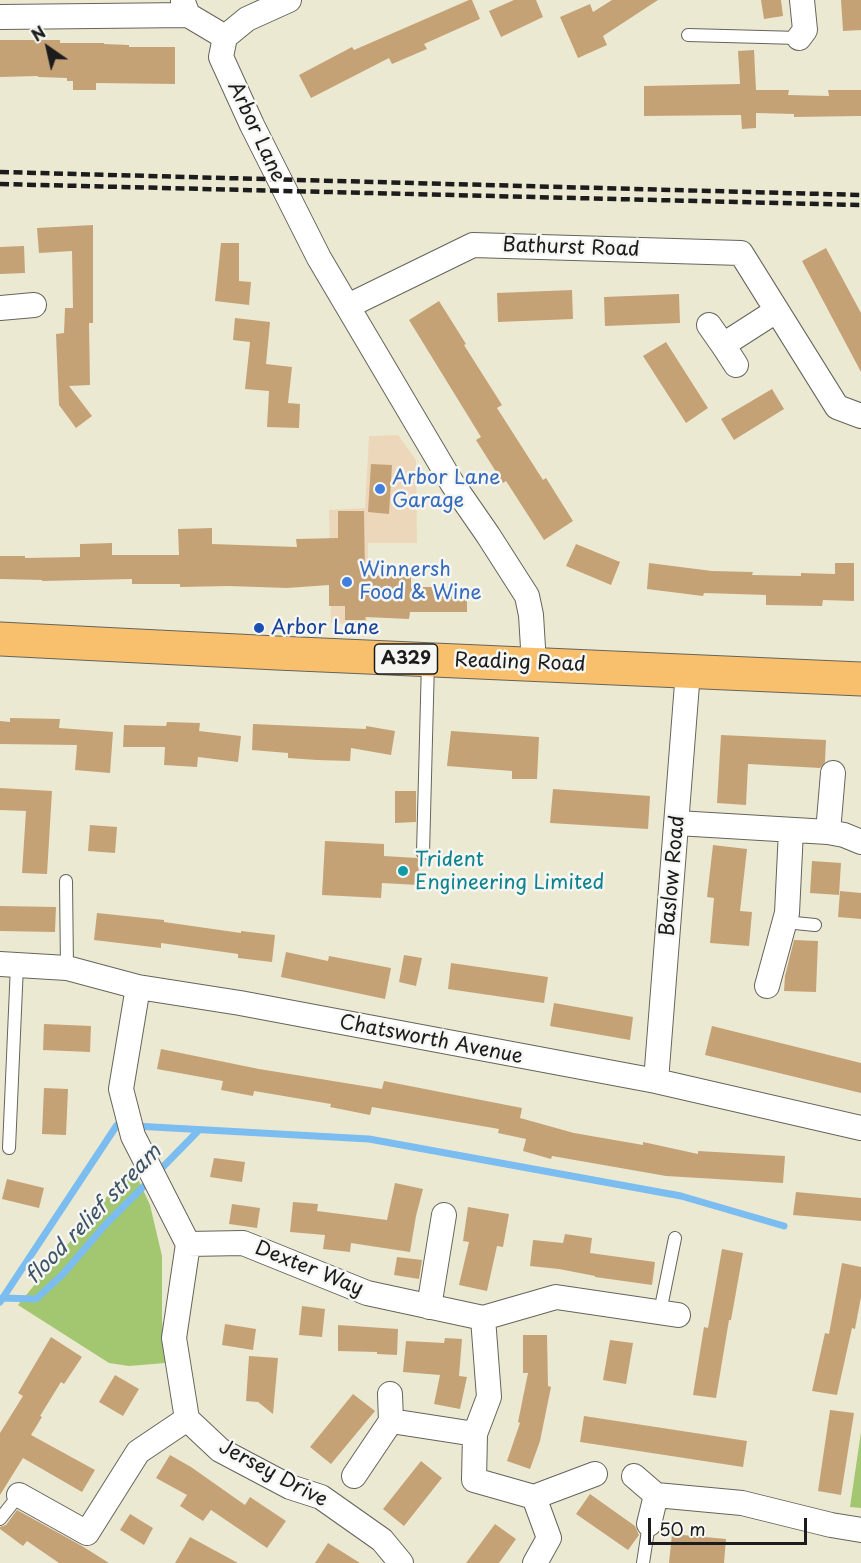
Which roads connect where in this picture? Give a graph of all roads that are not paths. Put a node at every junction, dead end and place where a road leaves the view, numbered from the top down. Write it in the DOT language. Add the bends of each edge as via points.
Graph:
graph roads {
  1 [pos="289,0"];
  2 [pos="802,0"];
  3 [pos="185,8"];
  4 [pos="0,16"];
  5 [pos="688,35"];
  6 [pos="225,37"];
  7 [pos="799,38"];
  8 [pos="34,305"];
  9 [pos="348,306"];
  10 [pos="0,308"];
  11 [pos="776,311"];
  12 [pos="710,325"];
  13 [pos="861,416"];
  14 [pos="0,639"];
  15 [pos="428,660"];
  16 [pos="534,664"];
  17 [pos="688,671"];
  18 [pos="861,679"];
  19 [pos="833,773"];
  20 [pos="677,823"];
  21 [pos="791,830"];
  22 [pos="828,832"];
  23 [pos="861,842"];
  24 [pos="423,853"];
  25 [pos="66,881"];
  26 [pos="785,922"];
  27 [pos="814,925"];
  28 [pos="9,965"];
  29 [pos="67,968"];
  30 [pos="767,986"];
  31 [pos="138,987"];
  32 [pos="656,1081"];
  33 [pos="861,1128"];
  34 [pos="9,1148"];
  35 [pos="444,1215"];
  36 [pos="675,1238"];
  37 [pos="188,1244"];
  38 [pos="429,1307"];
  39 [pos="669,1313"];
  40 [pos="483,1318"];
  41 [pos="390,1394"];
  42 [pos="187,1419"];
  43 [pos="391,1421"];
  44 [pos="475,1434"];
  45 [pos="595,1474"];
  46 [pos="354,1476"];
  47 [pos="634,1476"];
  48 [pos="19,1495"];
  49 [pos="656,1495"];
  50 [pos="534,1497"];
  51 [pos="0,1519"];
  52 [pos="649,1524"];
  53 [pos="861,1530"];
  54 [pos="401,1563"];
  55 [pos="535,1563"];
  56 [pos="643,1563"];
  1 -- 6 [label="street" via="248,19"];
  2 -- 7 [label="street" via="804,30"];
  3 -- 4 [label="street"];
  3 -- 6 [label="street"];
  5 -- 7 [label="lane"];
  6 -- 9 [label="street, Arbor Lane" via="221,57 252,125"];
  8 -- 10 [label="street"];
  9 -- 11 [label="street, Bathurst Road" via="473,245 741,253"];
  9 -- 16 [label="street, Arbor Lane" via="452,483 527,596"];
  11 -- 12 [label="street" via="729,355"];
  11 -- 13 [label="street, Bathurst Road" via="837,407"];
  14 -- 15 [label="main road, Reading Road / A329"];
  15 -- 16 [label="main road, Reading Road / A329"];
  15 -- 24 [label="lane"];
  16 -- 17 [label="main road, Reading Road / A329"];
  17 -- 18 [label="main road, Reading Road / A329"];
  17 -- 20 [label="street, Baslow Road"];
  19 -- 22 [label="street"];
  20 -- 21 [label="street"];
  20 -- 32 [label="street, Baslow Road"];
  21 -- 22 [label="street"];
  21 -- 26 [label="street"];
  22 -- 23 [label="street"];
  25 -- 29 [label="lane"];
  26 -- 27 [label="lane"];
  26 -- 30 [label="street"];
  28 -- 29 [label="street, Chatsworth Avenue"];
  28 -- 34 [label="lane"];
  29 -- 31 [label="street, Chatsworth Avenue"];
  31 -- 32 [label="street, Chatsworth Avenue"];
  31 -- 37 [label="street" via="121,1089 133,1136"];
  32 -- 33 [label="street, Chatsworth Avenue"];
  35 -- 38 [label="street"];
  36 -- 39 [label="lane"];
  37 -- 38 [label="street, Dexter Way" via="243,1243 368,1293"];
  37 -- 42 [label="street" via="174,1338"];
  38 -- 40 [label="street, Dexter Way"];
  39 -- 40 [label="street, Dexter Way" via="556,1297"];
  40 -- 44 [label="street" via="489,1397"];
  41 -- 43 [label="street"];
  42 -- 48 [label="street" via="138,1452 87,1533"];
  42 -- 54 [label="street, Jersey Drive" via="220,1450 290,1487 321,1497 382,1540"];
  43 -- 44 [label="street"];
  43 -- 46 [label="street"];
  44 -- 50 [label="street" via="474,1480"];
  45 -- 50 [label="street"];
  47 -- 49 [label="street"];
  48 -- 51 [label="lane"];
  49 -- 52 [label="street"];
  49 -- 53 [label="street" via="742,1503"];
  50 -- 55 [label="street" via="549,1538"];
  52 -- 56 [label="lane"];
}
